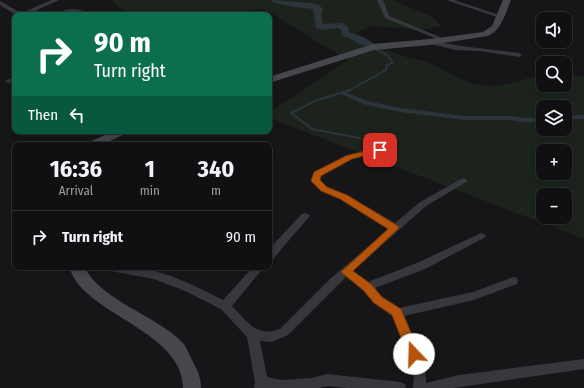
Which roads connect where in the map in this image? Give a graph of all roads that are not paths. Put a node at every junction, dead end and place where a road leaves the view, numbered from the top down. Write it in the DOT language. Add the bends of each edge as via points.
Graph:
graph roads {
  1 [pos="56,0"];
  2 [pos="380,0"];
  3 [pos="449,0"];
  4 [pos="507,0"];
  5 [pos="0,3"];
  6 [pos="15,12"];
  7 [pos="27,12"];
  8 [pos="67,12"];
  9 [pos="84,12"];
  10 [pos="499,16"];
  11 [pos="444,40"];
  12 [pos="430,42"];
  13 [pos="519,55"];
  14 [pos="272,79"];
  15 [pos="12,80"];
  16 [pos="8,81"];
  17 [pos="115,134"];
  18 [pos="98,142"];
  19 [pos="380,150"];
  20 [pos="464,181"];
  21 [pos="305,216"];
  22 [pos="394,228"];
  23 [pos="481,236"];
  24 [pos="272,253"];
  25 [pos="78,270"];
  26 [pos="127,270"];
  27 [pos="256,270"];
  28 [pos="346,272"];
  29 [pos="514,281"];
  30 [pos="367,287"];
  31 [pos="225,306"];
  32 [pos="397,312"];
  33 [pos="253,334"];
  34 [pos="584,364"];
  35 [pos="260,385"];
  36 [pos="192,388"];
  37 [pos="400,388"];
  38 [pos="419,388"];
  39 [pos="429,388"];
  1 -- 7 [label="street"];
  2 -- 11 [label="street" via="387,17"];
  3 -- 10 [label="street"];
  4 -- 10 [label="main road"];
  5 -- 6 [label="street"];
  8 -- 9 [label="street"];
  10 -- 11 [label="main road" via="493,30 485,34"];
  11 -- 12 [label="main road"];
  12 -- 13 [label="street" via="455,48"];
  12 -- 14 [label="main road" via="373,47"];
  15 -- 16 [label="street"];
  17 -- 18 [label="main road"];
  19 -- 22 [label="street" via="349,157 317,174 316,181 324,189 344,197"];
  20 -- 22 [label="street" via="423,204"];
  21 -- 24 [label="street"];
  22 -- 28 [label="street"];
  23 -- 30 [label="street" via="421,266"];
  25 -- 36 [label="main road" via="92,290 142,321 177,349 192,379"];
  26 -- 31 [label="street" via="156,275"];
  27 -- 31 [label="street"];
  28 -- 30 [label="street"];
  28 -- 33 [label="street" via="284,332 272,337"];
  29 -- 32 [label="street" via="474,296"];
  30 -- 32 [label="street" via="378,300"];
  31 -- 33 [label="street"];
  32 -- 38 [label="street" via="420,374"];
  33 -- 35 [label="street"];
  34 -- 39 [label="street" via="459,381"];
  35 -- 37 [label="street" via="300,385 327,380"];
}
